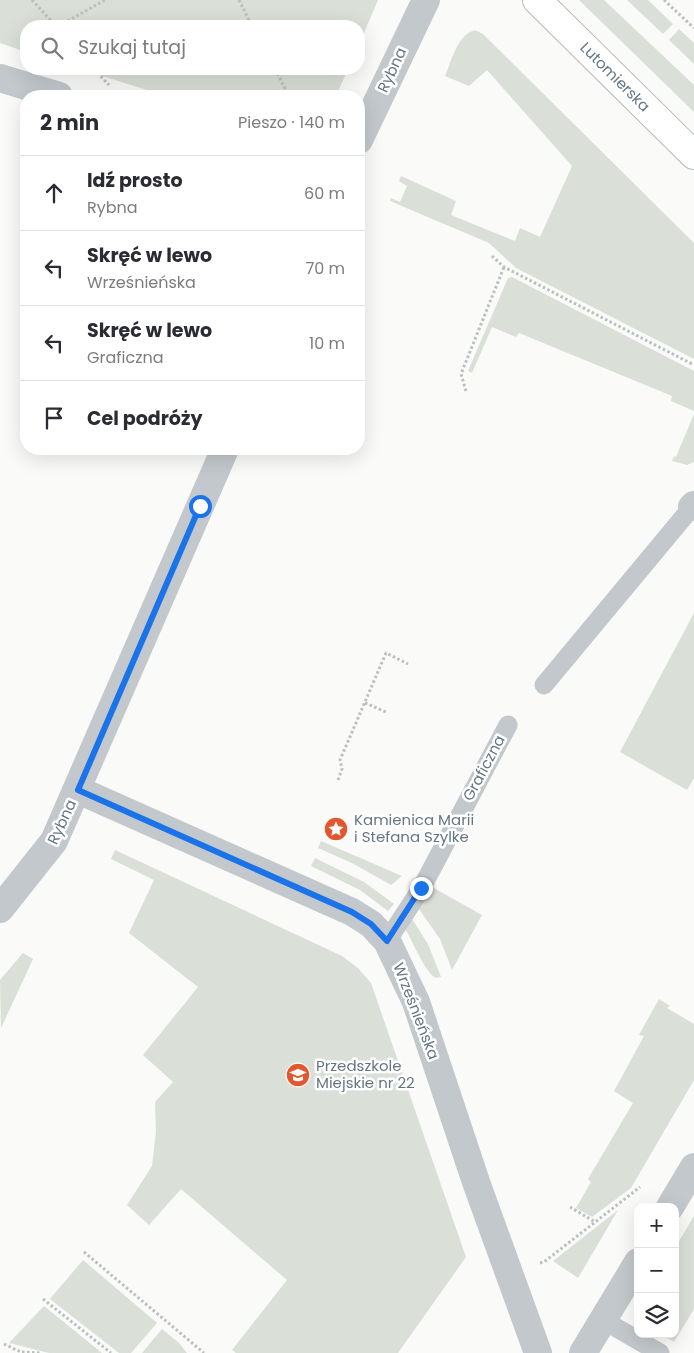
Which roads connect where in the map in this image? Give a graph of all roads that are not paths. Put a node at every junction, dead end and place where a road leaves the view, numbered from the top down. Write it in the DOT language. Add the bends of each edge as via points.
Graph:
graph roads {
  1 [pos="426,0"];
  2 [pos="536,0"];
  3 [pos="0,78"];
  4 [pos="39,90"];
  5 [pos="365,127"];
  6 [pos="694,155"];
  7 [pos="222,455"];
  8 [pos="693,506"];
  9 [pos="544,685"];
  10 [pos="508,725"];
  11 [pos="78,790"];
  12 [pos="0,909"];
  13 [pos="387,941"];
  14 [pos="694,1167"];
  15 [pos="672,1203"];
  16 [pos="634,1269"];
  17 [pos="603,1320"];
  18 [pos="538,1353"];
  19 [pos="583,1353"];
  20 [pos="660,1353"];
  1 -- 5 [label="street, Rybna"];
  2 -- 6 [label="main road, Lutomierska"];
  3 -- 4 [label="street"];
  7 -- 11 [label="street, Rybna"];
  8 -- 9 [label="lane"];
  10 -- 13 [label="lane, Graficzna" via="421,888"];
  11 -- 12 [label="street, Rybna" via="49,851"];
  11 -- 13 [label="street, Wrześnieńska" via="352,912 371,924"];
  13 -- 18 [label="street, Wrześnieńska" via="416,1002"];
  14 -- 15 [label="street"];
  16 -- 17 [label="street"];
  17 -- 19 [label="street"];
  17 -- 20 [label="lane"];
}
